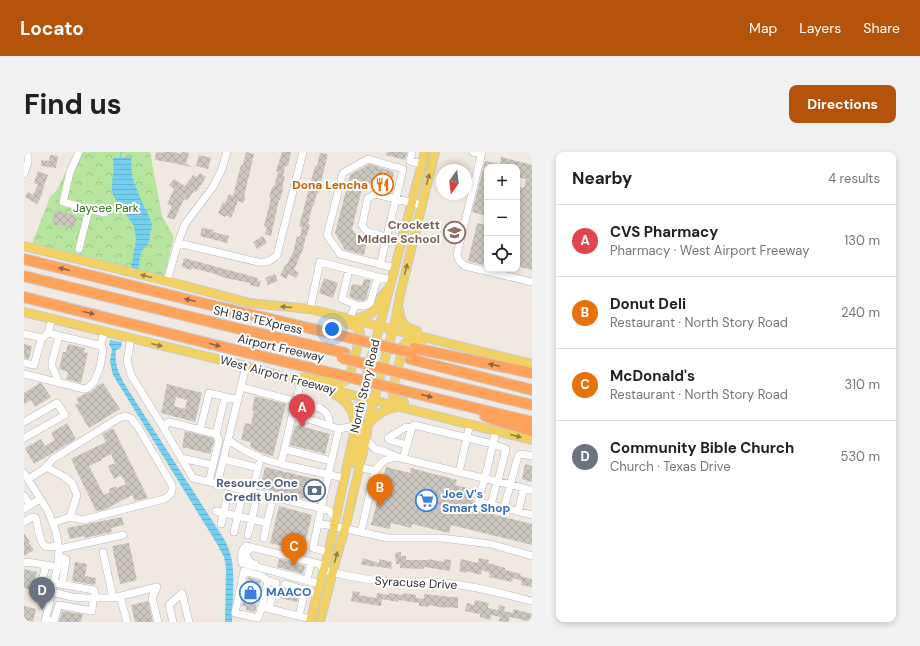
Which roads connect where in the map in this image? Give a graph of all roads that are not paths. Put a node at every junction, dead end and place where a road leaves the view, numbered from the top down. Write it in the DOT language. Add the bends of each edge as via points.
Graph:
graph roads {
  1 [pos="28,152"];
  2 [pos="79,152"];
  3 [pos="227,152"];
  4 [pos="303,152"];
  5 [pos="412,152"];
  6 [pos="426,152"];
  7 [pos="435,152"];
  8 [pos="472,152"];
  9 [pos="482,153"];
  10 [pos="422,164"];
  11 [pos="24,174"];
  12 [pos="396,199"];
  13 [pos="412,203"];
  14 [pos="421,206"];
  15 [pos="89,209"];
  16 [pos="105,213"];
  17 [pos="387,237"];
  18 [pos="402,241"];
  19 [pos="178,243"];
  20 [pos="24,246"];
  21 [pos="79,249"];
  22 [pos="24,259"];
  23 [pos="380,265"];
  24 [pos="395,268"];
  25 [pos="349,269"];
  26 [pos="24,276"];
  27 [pos="378,277"];
  28 [pos="24,281"];
  29 [pos="167,281"];
  30 [pos="532,282"];
  31 [pos="391,284"];
  32 [pos="400,295"];
  33 [pos="24,297"];
  34 [pos="356,305"];
  35 [pos="306,309"];
  36 [pos="24,312"];
  37 [pos="52,319"];
  38 [pos="351,320"];
  39 [pos="379,327"];
  40 [pos="392,330"];
  41 [pos="104,332"];
  42 [pos="24,334"];
  43 [pos="46,336"];
  44 [pos="59,336"];
  45 [pos="131,338"];
  46 [pos="102,346"];
  47 [pos="476,350"];
  48 [pos="412,353"];
  49 [pos="343,356"];
  50 [pos="24,363"];
  51 [pos="532,364"];
  52 [pos="246,366"];
  53 [pos="406,371"];
  54 [pos="532,373"];
  55 [pos="24,374"];
  56 [pos="297,381"];
  57 [pos="59,383"];
  58 [pos="532,384"];
  59 [pos="241,387"];
  60 [pos="321,387"];
  61 [pos="532,390"];
  62 [pos="225,397"];
  63 [pos="362,397"];
  64 [pos="238,400"];
  65 [pos="374,400"];
  66 [pos="532,400"];
  67 [pos="295,401"];
  68 [pos="453,403"];
  69 [pos="532,405"];
  70 [pos="400,407"];
  71 [pos="292,416"];
  72 [pos="358,416"];
  73 [pos="24,422"];
  74 [pos="459,422"];
  75 [pos="532,422"];
  76 [pos="368,423"];
  77 [pos="470,424"];
  78 [pos="329,426"];
  79 [pos="355,426"];
  80 [pos="163,427"];
  81 [pos="411,428"];
  82 [pos="339,429"];
  83 [pos="200,430"];
  84 [pos="496,431"];
  85 [pos="532,431"];
  86 [pos="216,434"];
  87 [pos="24,438"];
  88 [pos="466,438"];
  89 [pos="366,439"];
  90 [pos="228,440"];
  91 [pos="532,440"];
  92 [pos="493,444"];
  93 [pos="407,445"];
  94 [pos="284,449"];
  95 [pos="532,456"];
  96 [pos="181,458"];
  97 [pos="260,458"];
  98 [pos="400,458"];
  99 [pos="223,459"];
  100 [pos="331,461"];
  101 [pos="281,464"];
  102 [pos="213,465"];
  103 [pos="46,467"];
  104 [pos="359,467"];
  105 [pos="258,468"];
  106 [pos="375,471"];
  107 [pos="459,472"];
  108 [pos="328,475"];
  109 [pos="26,476"];
  110 [pos="344,478"];
  111 [pos="485,478"];
  112 [pos="498,481"];
  113 [pos="209,482"];
  114 [pos="511,484"];
  115 [pos="217,485"];
  116 [pos="524,488"];
  117 [pos="532,490"];
  118 [pos="252,493"];
  119 [pos="24,496"];
  120 [pos="40,498"];
  121 [pos="227,498"];
  122 [pos="273,498"];
  123 [pos="241,502"];
  124 [pos="339,503"];
  125 [pos="255,505"];
  126 [pos="491,505"];
  127 [pos="27,507"];
  128 [pos="46,508"];
  129 [pos="504,508"];
  130 [pos="324,510"];
  131 [pos="220,512"];
  132 [pos="518,512"];
  133 [pos="237,516"];
  134 [pos="532,516"];
  135 [pos="34,517"];
  136 [pos="70,517"];
  137 [pos="336,518"];
  138 [pos="252,520"];
  139 [pos="24,522"];
  140 [pos="52,523"];
  141 [pos="267,523"];
  142 [pos="318,523"];
  143 [pos="221,524"];
  144 [pos="334,526"];
  145 [pos="345,529"];
  146 [pos="234,532"];
  147 [pos="361,532"];
  148 [pos="123,535"];
  149 [pos="248,535"];
  150 [pos="264,538"];
  151 [pos="59,547"];
  152 [pos="252,548"];
  153 [pos="102,552"];
  154 [pos="328,552"];
  155 [pos="532,556"];
  156 [pos="59,558"];
  157 [pos="311,562"];
  158 [pos="24,563"];
  159 [pos="46,565"];
  160 [pos="58,567"];
  161 [pos="324,570"];
  162 [pos="332,572"];
  163 [pos="295,577"];
  164 [pos="307,580"];
  165 [pos="54,583"];
  166 [pos="62,584"];
  167 [pos="285,584"];
  168 [pos="320,584"];
  169 [pos="306,590"];
  170 [pos="52,593"];
  171 [pos="317,594"];
  172 [pos="63,595"];
  173 [pos="117,597"];
  174 [pos="95,598"];
  175 [pos="532,601"];
  176 [pos="61,606"];
  177 [pos="266,607"];
  178 [pos="296,615"];
  179 [pos="311,620"];
  180 [pos="45,621"];
  181 [pos="127,622"];
  182 [pos="158,622"];
  183 [pos="173,622"];
  184 [pos="189,622"];
  185 [pos="290,622"];
  186 [pos="320,622"];
  1 -- 11 [label="street"];
  2 -- 15 [label="street" via="70,172 63,202"];
  3 -- 19 [label="street" via="215,183 185,224"];
  4 -- 19 [label="street" via="278,255 274,259 258,262"];
  5 -- 10 [label="street" via="410,161"];
  6 -- 10 [label="main road, North Story Road"];
  14 -- 7 [label="main road, North Story Road, one-way"];
  8 -- 9 [label="street"];
  9 -- 30 [label="street" via="457,258 465,266"];
  10 -- 13 [label="main road, North Story Road"];
  12 -- 13 [label="street"];
  12 -- 17 [label="street"];
  12 -- 17 [label="street" via="376,194 368,198 362,225 367,232"];
  12 -- 23 [label="street" via="403,169 368,160 343,173 327,235 340,254"];
  13 -- 14 [label="street"];
  13 -- 18 [label="main road, North Story Road"];
  32 -- 14 [label="main road, North Story Road, one-way"];
  15 -- 16 [label="street"];
  15 -- 21 [label="street"];
  17 -- 18 [label="street"];
  17 -- 23 [label="street"];
  18 -- 24 [label="main road, North Story Road"];
  19 -- 29 [label="street"];
  29 -- 20 [label="main road, one-way"];
  48 -- 22 [label="highway, one-way, bridge"];
  23 -- 24 [label="street"];
  24 -- 31 [label="main road, North Story Road"];
  25 -- 27 [label="street"];
  25 -- 34 [label="street" via="342,299"];
  25 -- 35 [label="street" via="320,262"];
  26 -- 49 [label="highway, SH 183 TEXpress"];
  27 -- 31 [label="street"];
  27 -- 34 [label="street" via="370,303 364,306"];
  28 -- 49 [label="highway, SH 183 TEXpress" via="205,326"];
  35 -- 29 [label="main road, one-way" via="250,303"];
  31 -- 38 [label="main road" via="372,313"];
  31 -- 39 [label="main road, North Story Road"];
  32 -- 40 [label="main road, North Story Road"];
  32 -- 47 [label="main road" via="400,317 408,328 466,344"];
  33 -- 68 [label="highway, Airport Freeway, one-way, bridge"];
  34 -- 38 [label="street"];
  35 -- 38 [label="main road"];
  35 -- 56 [label="main road" via="310,313 356,326 361,333 349,378 345,381 338,384 305,377"];
  36 -- 37 [label="main road, West Airport Freeway"];
  37 -- 41 [label="main road, West Airport Freeway"];
  37 -- 43 [label="street"];
  38 -- 39 [label="main road"];
  39 -- 40 [label="main road"];
  39 -- 63 [label="main road, North Story Road"];
  40 -- 47 [label="main road"];
  40 -- 65 [label="main road, North Story Road"];
  41 -- 45 [label="main road, West Airport Freeway"];
  41 -- 46 [label="street"];
  42 -- 43 [label="street"];
  43 -- 44 [label="street"];
  43 -- 50 [label="street" via="41,340 34,365"];
  44 -- 46 [label="street"];
  44 -- 57 [label="street" via="52,366"];
  45 -- 52 [label="main road, West Airport Freeway, one-way"];
  45 -- 80 [label="street" via="127,361 131,375"];
  46 -- 57 [label="street" via="100,367 94,382 88,388"];
  47 -- 51 [label="main road"];
  47 -- 74 [label="main road" via="465,352 406,341 392,391 392,396 396,400 450,414"];
  54 -- 48 [label="highway, one-way"];
  48 -- 58 [label="highway"];
  48 -- 61 [label="highway"];
  49 -- 53 [label="highway, SH 183 TEXpress, bridge"];
  52 -- 56 [label="main road, West Airport Freeway"];
  52 -- 59 [label="street"];
  53 -- 66 [label="highway, SH 183 TEXpress"];
  53 -- 69 [label="highway, SH 183 TEXpress"];
  55 -- 57 [label="street"];
  56 -- 60 [label="main road, West Airport Freeway"];
  56 -- 67 [label="street"];
  59 -- 64 [label="street"];
  59 -- 67 [label="street"];
  60 -- 63 [label="main road, West Airport Freeway"];
  60 -- 79 [label="main road" via="343,399 350,408"];
  62 -- 64 [label="street"];
  62 -- 83 [label="street" via="209,393"];
  62 -- 86 [label="street"];
  63 -- 65 [label="main road, West Airport Freeway"];
  63 -- 72 [label="main road, North Story Road"];
  64 -- 90 [label="street"];
  65 -- 70 [label="main road, West Airport Freeway"];
  65 -- 76 [label="main road, North Story Road"];
  67 -- 71 [label="street"];
  67 -- 78 [label="street" via="324,410 329,416"];
  68 -- 75 [label="highway, Airport Freeway"];
  68 -- 85 [label="highway"];
  70 -- 74 [label="main road, West Airport Freeway"];
  70 -- 76 [label="main road" via="383,411"];
  71 -- 78 [label="street"];
  71 -- 94 [label="street"];
  72 -- 79 [label="main road, North Story Road"];
  72 -- 104 [label="main road" via="360,433 355,461"];
  73 -- 87 [label="street" via="57,402 64,415"];
  74 -- 77 [label="main road, West Airport Freeway"];
  76 -- 89 [label="main road, North Story Road"];
  77 -- 84 [label="main road, West Airport Freeway"];
  77 -- 88 [label="street"];
  78 -- 82 [label="street"];
  79 -- 82 [label="street"];
  79 -- 110 [label="main road, North Story Road"];
  80 -- 83 [label="street" via="169,422"];
  80 -- 96 [label="street"];
  81 -- 88 [label="street" via="414,425"];
  81 -- 93 [label="street"];
  81 -- 93 [label="street" via="406,427 388,438"];
  82 -- 100 [label="street"];
  83 -- 86 [label="street"];
  84 -- 91 [label="main road, West Airport Freeway, one-way"];
  84 -- 92 [label="street"];
  86 -- 102 [label="street" via="219,440"];
  88 -- 92 [label="street"];
  88 -- 107 [label="street"];
  89 -- 98 [label="street" via="375,449"];
  89 -- 104 [label="main road, North Story Road"];
  90 -- 97 [label="street"];
  90 -- 99 [label="street"];
  92 -- 111 [label="street"];
  92 -- 112 [label="street" via="506,449"];
  93 -- 98 [label="street"];
  94 -- 100 [label="street"];
  94 -- 101 [label="street"];
  95 -- 114 [label="street" via="518,456"];
  96 -- 102 [label="street"];
  96 -- 113 [label="street" via="193,478"];
  97 -- 101 [label="street"];
  97 -- 105 [label="street"];
  98 -- 106 [label="street" via="390,458 381,462"];
  98 -- 107 [label="street"];
  99 -- 105 [label="street"];
  99 -- 115 [label="street"];
  100 -- 108 [label="street"];
  101 -- 108 [label="street"];
  102 -- 113 [label="street"];
  103 -- 109 [label="street"];
  103 -- 136 [label="street" via="72,483 77,495"];
  103 -- 136 [label="street" via="53,459 125,416 131,418 138,427 172,485 173,491 164,499 83,520"];
  104 -- 106 [label="street"];
  104 -- 145 [label="main road, North Story Road"];
  105 -- 118 [label="street"];
  106 -- 147 [label="street"];
  107 -- 111 [label="street"];
  108 -- 110 [label="street"];
  108 -- 130 [label="street"];
  109 -- 120 [label="street"];
  110 -- 124 [label="main road, North Story Road"];
  111 -- 112 [label="street"];
  111 -- 126 [label="street" via="478,499"];
  112 -- 114 [label="street"];
  112 -- 126 [label="street"];
  113 -- 115 [label="street"];
  114 -- 116 [label="street"];
  114 -- 129 [label="street"];
  115 -- 118 [label="street"];
  116 -- 117 [label="street"];
  116 -- 132 [label="street"];
  118 -- 122 [label="street"];
  119 -- 127 [label="street"];
  120 -- 127 [label="street"];
  120 -- 128 [label="street"];
  121 -- 131 [label="street"];
  122 -- 130 [label="street"];
  122 -- 141 [label="street"];
  123 -- 133 [label="street"];
  124 -- 130 [label="street"];
  124 -- 137 [label="main road, North Story Road"];
  125 -- 138 [label="street"];
  126 -- 129 [label="street"];
  128 -- 135 [label="street"];
  128 -- 140 [label="street"];
  129 -- 132 [label="street"];
  130 -- 137 [label="street"];
  130 -- 142 [label="street"];
  131 -- 133 [label="street"];
  131 -- 143 [label="street"];
  132 -- 134 [label="street"];
  133 -- 138 [label="street"];
  133 -- 146 [label="street"];
  135 -- 139 [label="street"];
  135 -- 151 [label="street" via="42,543 48,547"];
  136 -- 140 [label="street"];
  137 -- 144 [label="main road, North Story Road"];
  138 -- 141 [label="street"];
  138 -- 149 [label="street"];
  140 -- 151 [label="street"];
  141 -- 150 [label="street"];
  142 -- 144 [label="street"];
  142 -- 154 [label="street" via="312,548"];
  144 -- 145 [label="street"];
  144 -- 154 [label="main road, North Story Road"];
  145 -- 147 [label="street"];
  162 -- 145 [label="main road, North Story Road, one-way"];
  147 -- 155 [label="street" via="388,538 441,538 491,544"];
  148 -- 151 [label="street"];
  151 -- 156 [label="street"];
  152 -- 157 [label="street, Syracuse Drive"];
  152 -- 163 [label="street" via="246,553 252,563"];
  152 -- 163 [label="street" via="244,548 241,555 242,563"];
  153 -- 173 [label="street"];
  154 -- 161 [label="main road, North Story Road"];
  156 -- 160 [label="street"];
  156 -- 166 [label="street" via="66,559"];
  157 -- 161 [label="street, Syracuse Drive" via="319,564"];
  157 -- 164 [label="street"];
  158 -- 159 [label="street"];
  159 -- 160 [label="street"];
  159 -- 170 [label="street" via="40,589"];
  160 -- 165 [label="street"];
  161 -- 162 [label="street, Syracuse Drive"];
  161 -- 168 [label="main road, North Story Road"];
  162 -- 175 [label="street, Syracuse Drive" via="374,581 457,584"];
  162 -- 186 [label="main road, North Story Road"];
  163 -- 164 [label="street"];
  164 -- 168 [label="street"];
  165 -- 166 [label="street"];
  165 -- 170 [label="street"];
  166 -- 174 [label="street" via="94,590"];
  167 -- 169 [label="street"];
  168 -- 171 [label="main road, North Story Road"];
  169 -- 171 [label="street"];
  169 -- 178 [label="street"];
  170 -- 172 [label="street"];
  170 -- 180 [label="street"];
  171 -- 179 [label="main road, North Story Road"];
  172 -- 174 [label="street"];
  172 -- 176 [label="street"];
  173 -- 174 [label="street"];
  173 -- 181 [label="street"];
  173 -- 182 [label="street" via="157,587 152,598"];
  174 -- 176 [label="street" via="92,611"];
  176 -- 180 [label="street" via="58,607 54,620"];
  177 -- 177 [label="street" via="276,583 244,571 235,613 258,618"];
  177 -- 178 [label="street"];
  178 -- 179 [label="street"];
  178 -- 185 [label="street"];
  183 -- 184 [label="street" via="169,605 182,593"];
}
